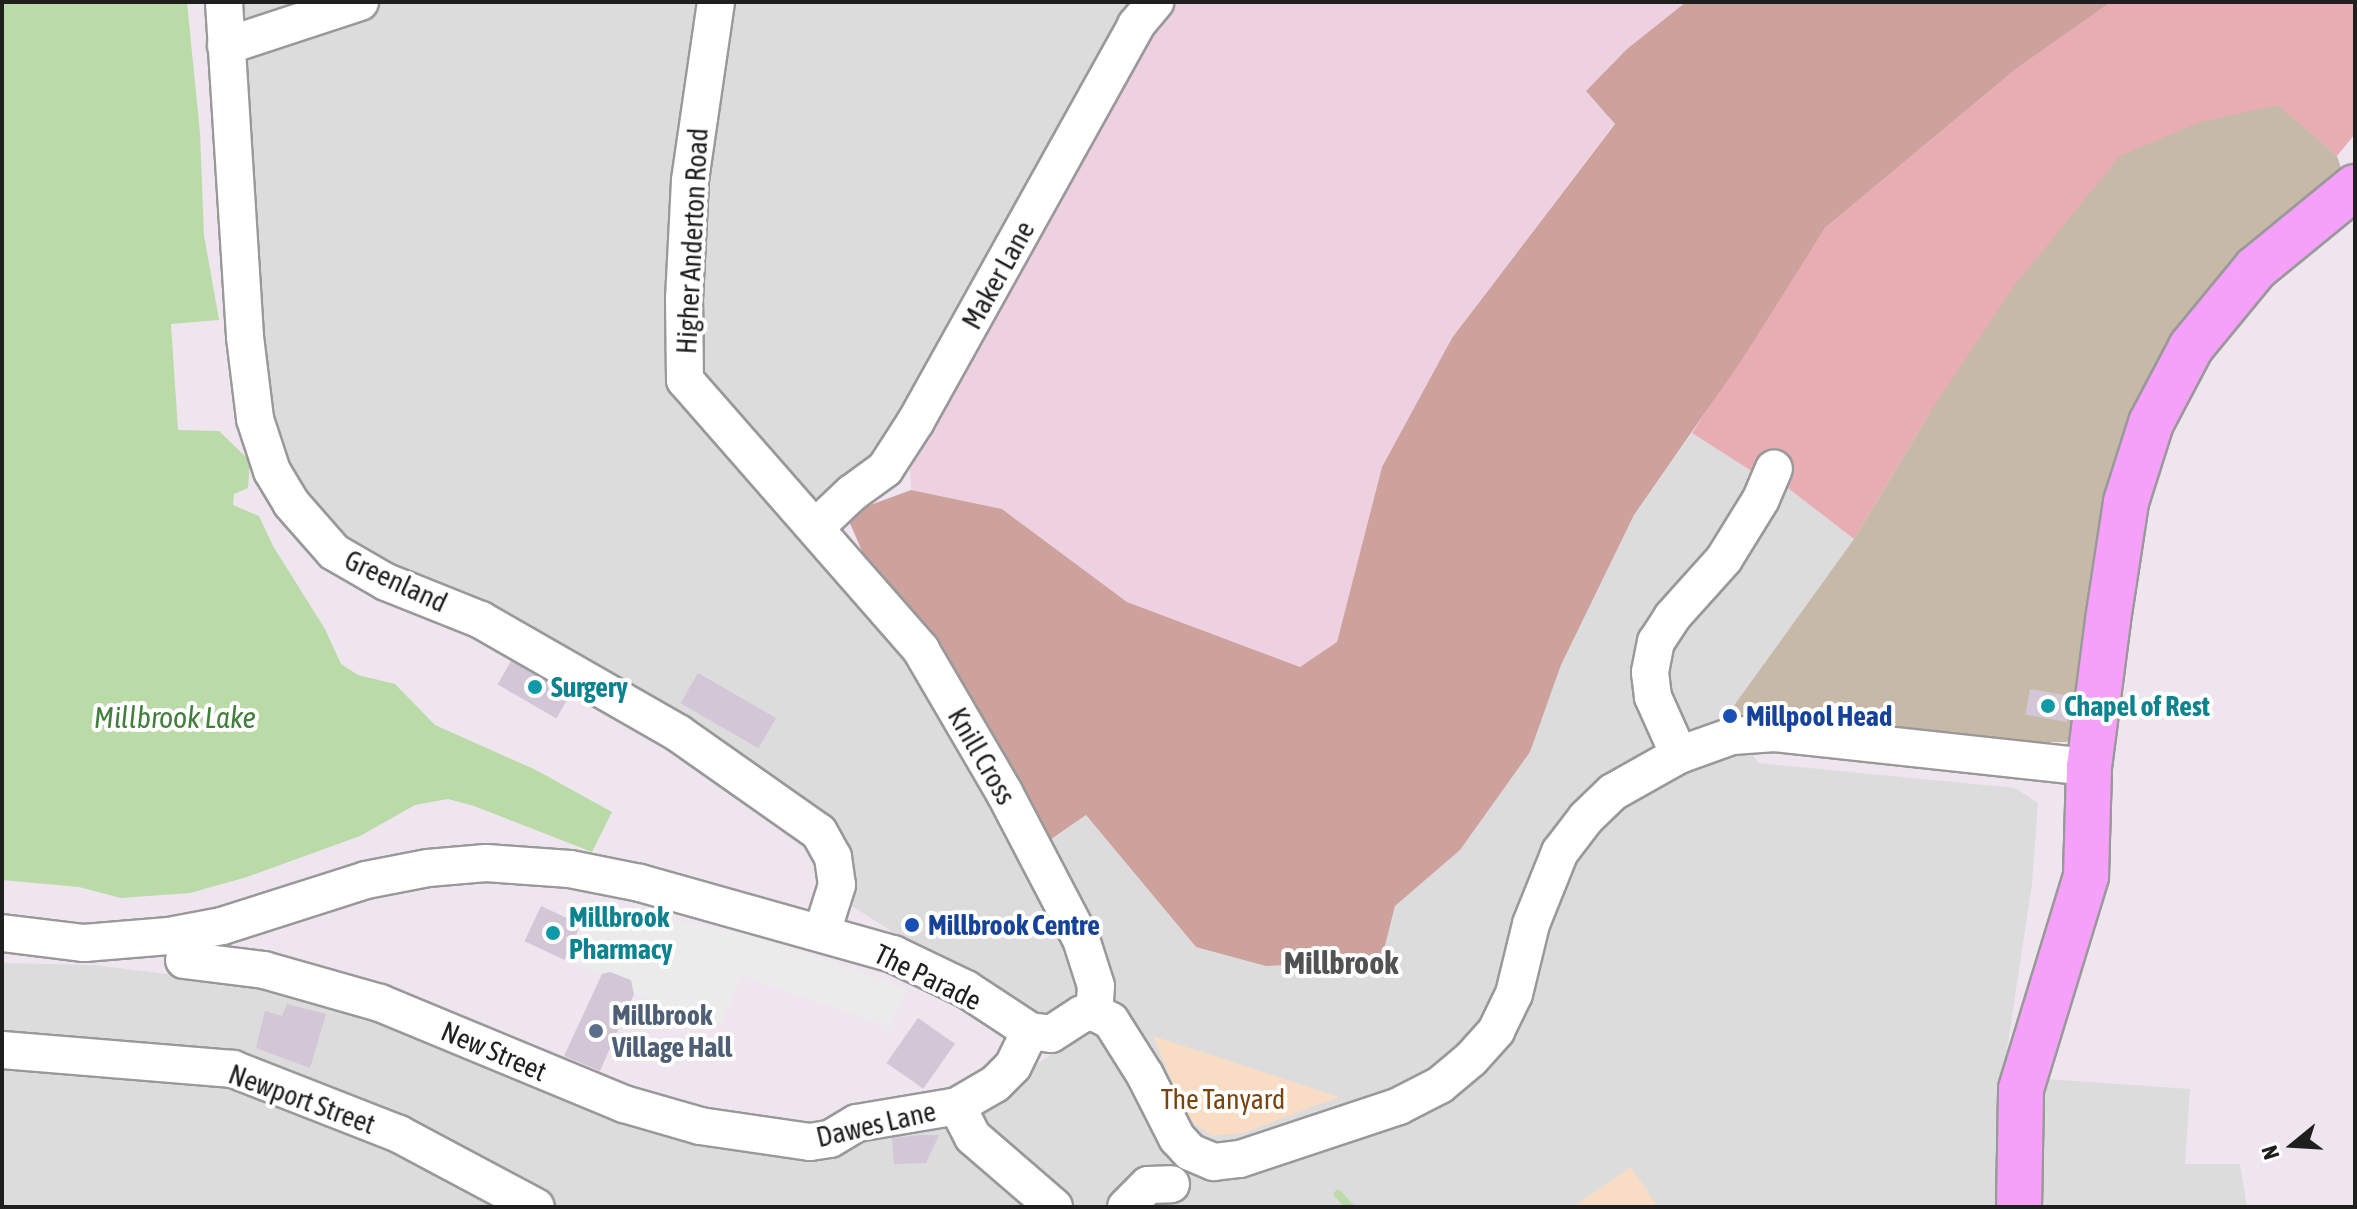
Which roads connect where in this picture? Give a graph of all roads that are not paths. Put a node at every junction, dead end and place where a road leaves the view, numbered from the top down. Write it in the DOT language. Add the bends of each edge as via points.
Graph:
graph roads {
  1 [pos="224,2"];
  2 [pos="360,2"];
  3 [pos="716,2"];
  4 [pos="1155,2"];
  5 [pos="226,46"];
  6 [pos="2355,187"];
  7 [pos="1774,469"];
  8 [pos="816,527"];
  9 [pos="1679,755"];
  10 [pos="2089,767"];
  11 [pos="822,932"];
  12 [pos="2,933"];
  13 [pos="184,960"];
  14 [pos="1094,1012"];
  15 [pos="1030,1031"];
  16 [pos="2,1050"];
  17 [pos="957,1106"];
  18 [pos="700,1126"];
  19 [pos="1190,1152"];
  20 [pos="1182,1195"];
  21 [pos="536,1207"];
  22 [pos="1054,1207"];
  23 [pos="1126,1207"];
  24 [pos="2019,1207"];
  1 -- 5 [label="street, Greenland"];
  2 -- 5 [label="street"];
  3 -- 8 [label="street, Higher Anderton Road" via="690,181 685,380"];
  4 -- 8 [label="street, Maker Lane" via="1136,25 909,433 885,469"];
  5 -- 11 [label="street, Greenland" via="255,419 272,471 291,503 334,552 386,582 481,620 640,711 819,832 833,857 837,885"];
  6 -- 10 [label="main road" via="2256,268 2191,347 2151,423 2126,502"];
  7 -- 9 [label="street" via="1724,559 1656,642 1650,672 1653,697"];
  8 -- 14 [label="street, Knill Cross" via="921,650 1004,792 1091,962"];
  9 -- 10 [label="street" via="1732,736 1775,733"];
  9 -- 19 [label="street" via="1613,792 1560,852 1535,909 1514,994 1496,1031 1440,1085 1399,1106 1240,1159 1214,1162"];
  10 -- 24 [label="main road" via="2086,876 2021,1089"];
  11 -- 12 [label="street, The Parade" via="640,883 570,869 486,863 366,880 222,926 169,936 84,943"];
  11 -- 15 [label="street, The Parade" via="893,954 966,989"];
  13 -- 18 [label="street, New Street" via="291,964 624,1104"];
  14 -- 15 [label="street" via="1051,1034"];
  14 -- 19 [label="street" via="1111,1021"];
  15 -- 17 [label="street, Dawes Lane" via="1013,1066 995,1084"];
  16 -- 21 [label="street, Newport Street" via="233,1069 399,1134"];
  17 -- 18 [label="street, Dawes Lane" via="857,1123 830,1139 810,1142"];
  17 -- 22 [label="street, Dawes Lane" via="973,1137"];
  19 -- 20 [label="street"];
  20 -- 23 [label="street" via="1148,1185"];
}
